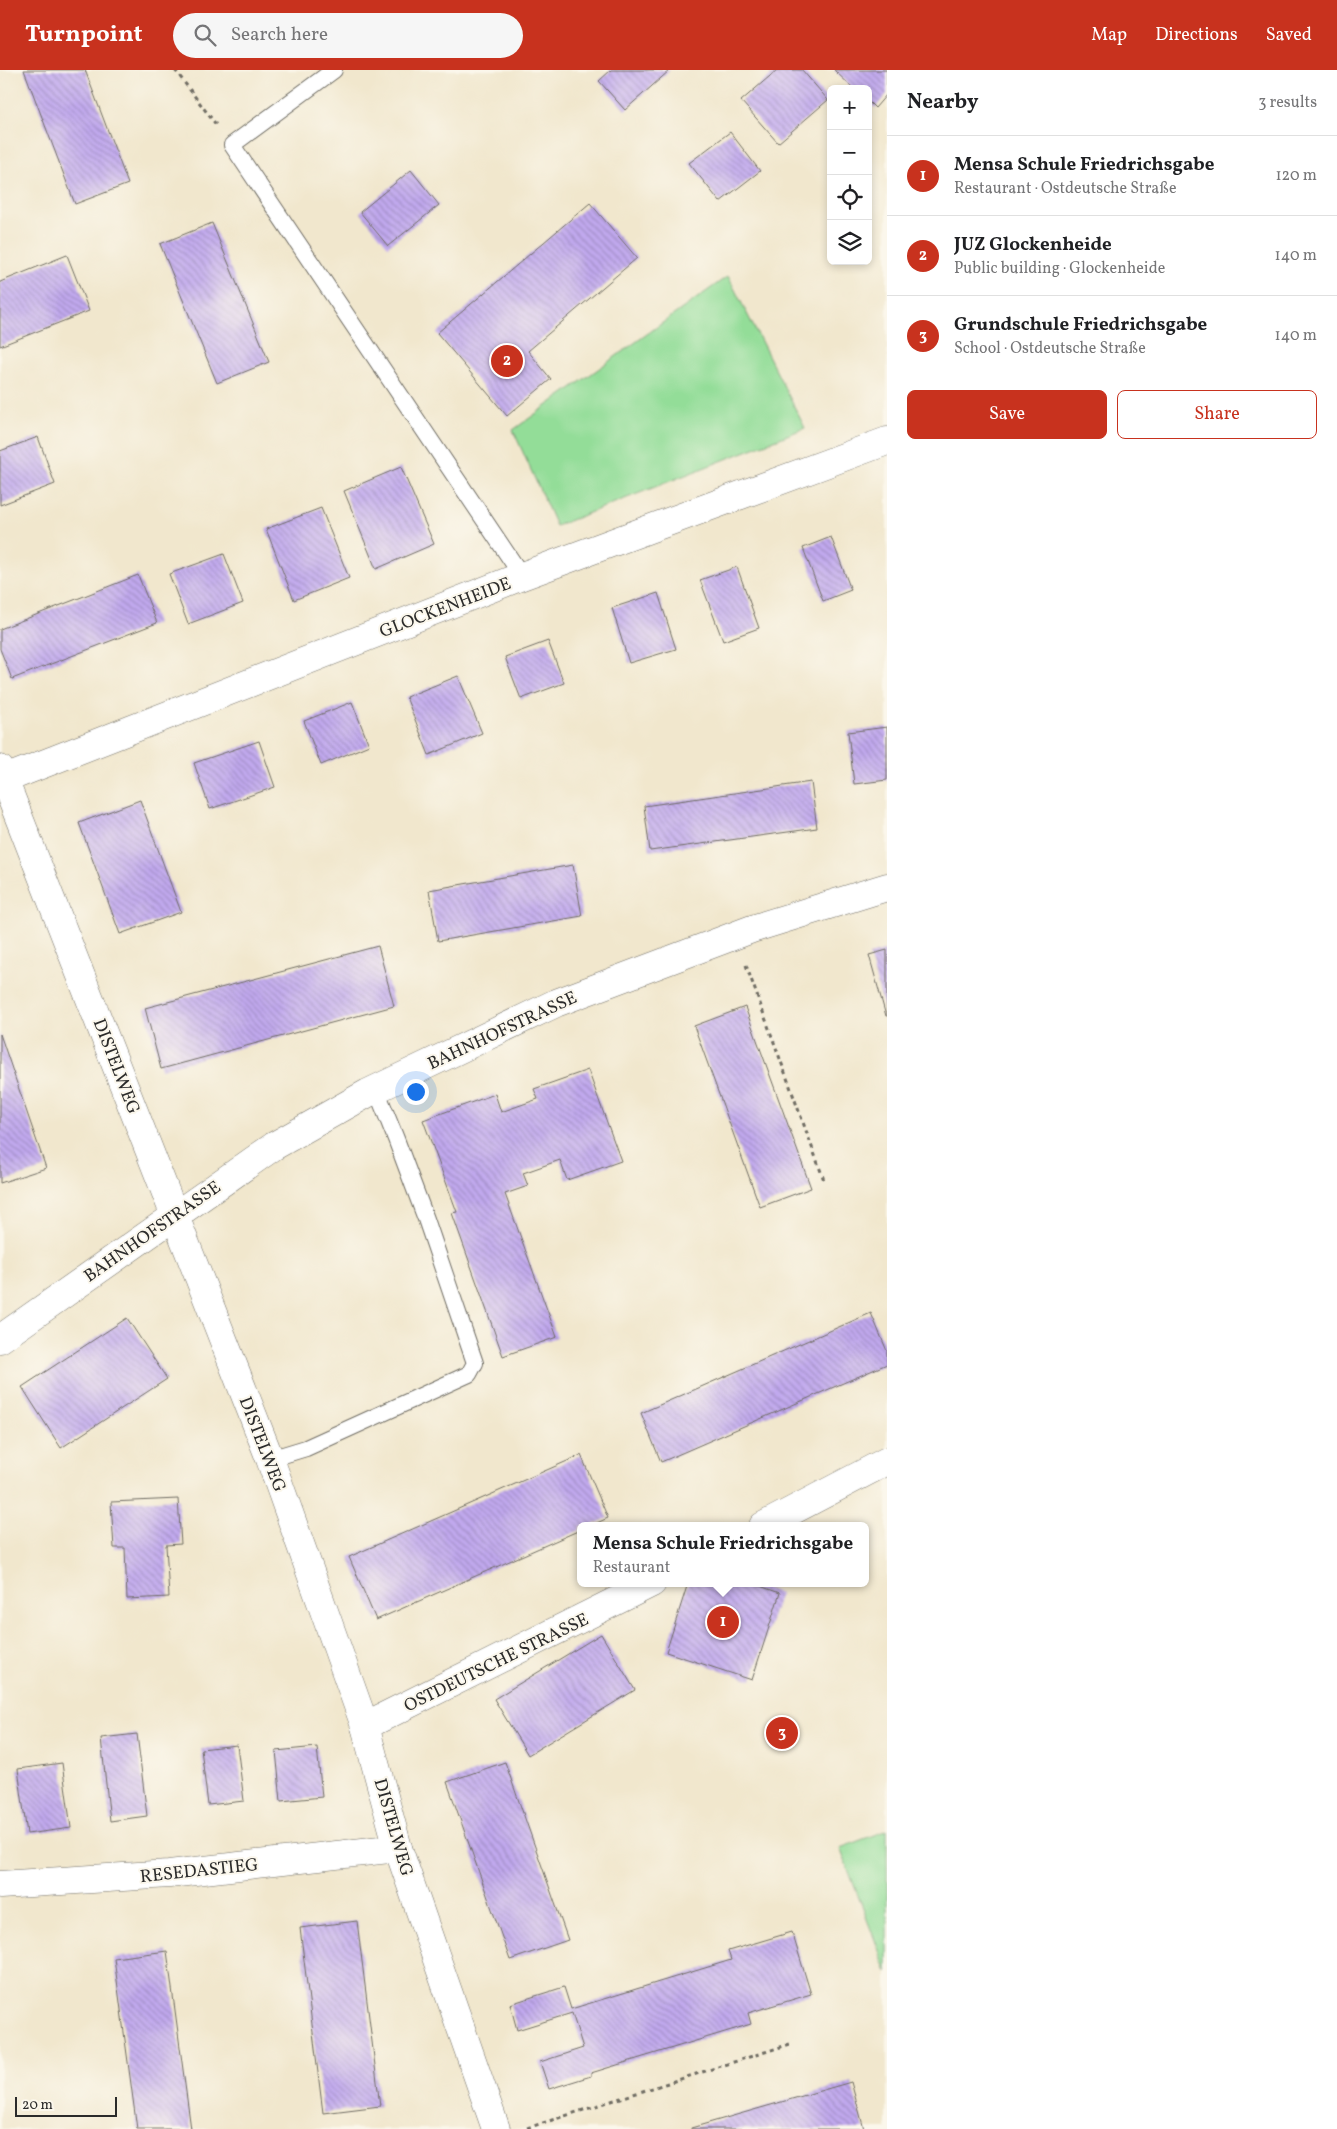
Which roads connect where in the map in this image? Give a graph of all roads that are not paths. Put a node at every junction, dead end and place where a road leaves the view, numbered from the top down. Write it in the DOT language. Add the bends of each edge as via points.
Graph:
graph roads {
  1 [pos="334,70"];
  2 [pos="887,441"];
  3 [pos="522,576"];
  4 [pos="3,774"];
  5 [pos="887,887"];
  6 [pos="376,1089"];
  7 [pos="175,1215"];
  8 [pos="0,1339"];
  9 [pos="270,1460"];
  10 [pos="887,1461"];
  11 [pos="771,1522"];
  12 [pos="644,1587"];
  13 [pos="366,1726"];
  14 [pos="398,1848"];
  15 [pos="0,1885"];
  16 [pos="496,2129"];
  1 -- 3 [label="lane" via="232,145"];
  2 -- 3 [label="street, GLOCKENHEIDE"];
  3 -- 4 [label="street, GLOCKENHEIDE"];
  4 -- 7 [label="street, DISTELWEG"];
  5 -- 6 [label="street, BAHNHOFSTRASSE" via="735,936 556,1003"];
  6 -- 7 [label="street, BAHNHOFSTRASSE" via="274,1146"];
  6 -- 9 [label="lane" via="475,1363 469,1374 306,1448"];
  7 -- 8 [label="street, BAHNHOFSTRASSE"];
  7 -- 9 [label="street, DISTELWEG"];
  9 -- 13 [label="street, DISTELWEG"];
  10 -- 11 [label="street"];
  12 -- 13 [label="street, OSTDEUTSCHE STRASSE"];
  13 -- 14 [label="street, DISTELWEG"];
  14 -- 15 [label="street, RESEDASTIEG" via="169,1874"];
  14 -- 16 [label="street, DISTELWEG"];
}
